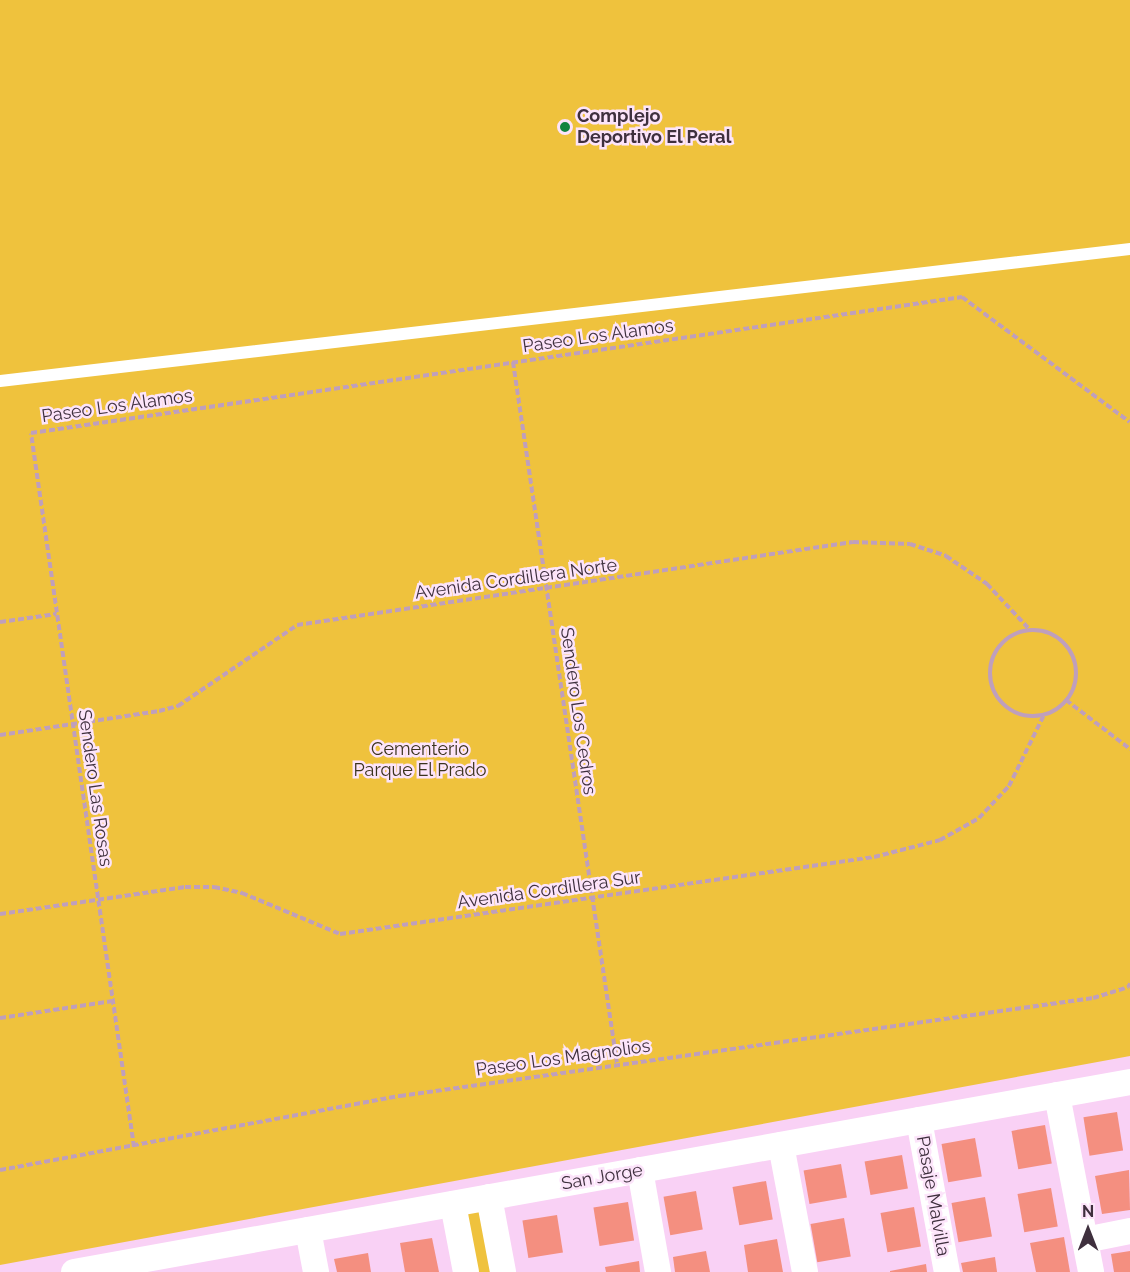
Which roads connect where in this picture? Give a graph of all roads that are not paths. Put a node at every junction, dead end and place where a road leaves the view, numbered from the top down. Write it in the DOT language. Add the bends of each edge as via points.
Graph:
graph roads {
  1 [pos="1130,249"];
  2 [pos="0,381"];
  3 [pos="1130,1082"];
  4 [pos="1057,1095"];
  5 [pos="919,1120"];
  6 [pos="781,1145"];
  7 [pos="640,1170"];
  8 [pos="489,1197"];
  9 [pos="453,1204"];
  10 [pos="308,1230"];
  11 [pos="1130,1231"];
  12 [pos="1085,1240"];
  13 [pos="164,1264"];
  14 [pos="74,1272"];
  15 [pos="316,1272"];
  16 [pos="466,1272"];
  17 [pos="503,1272"];
  18 [pos="658,1272"];
  19 [pos="805,1272"];
  20 [pos="947,1272"];
  21 [pos="1091,1272"];
  1 -- 2 [label="lane"];
  3 -- 4 [label="street, San Jorge"];
  4 -- 5 [label="street, San Jorge"];
  4 -- 12 [label="street"];
  5 -- 6 [label="street, San Jorge"];
  5 -- 20 [label="street, Pasaje Malvilla"];
  6 -- 7 [label="street, San Jorge"];
  6 -- 19 [label="street"];
  7 -- 8 [label="street, San Jorge"];
  7 -- 18 [label="street"];
  8 -- 9 [label="street, San Jorge"];
  8 -- 17 [label="street"];
  9 -- 10 [label="street, San Jorge"];
  9 -- 16 [label="street"];
  10 -- 13 [label="street, San Jorge"];
  10 -- 15 [label="street"];
  11 -- 12 [label="street"];
  12 -- 21 [label="street"];
  13 -- 14 [label="street, San Jorge"];
}
